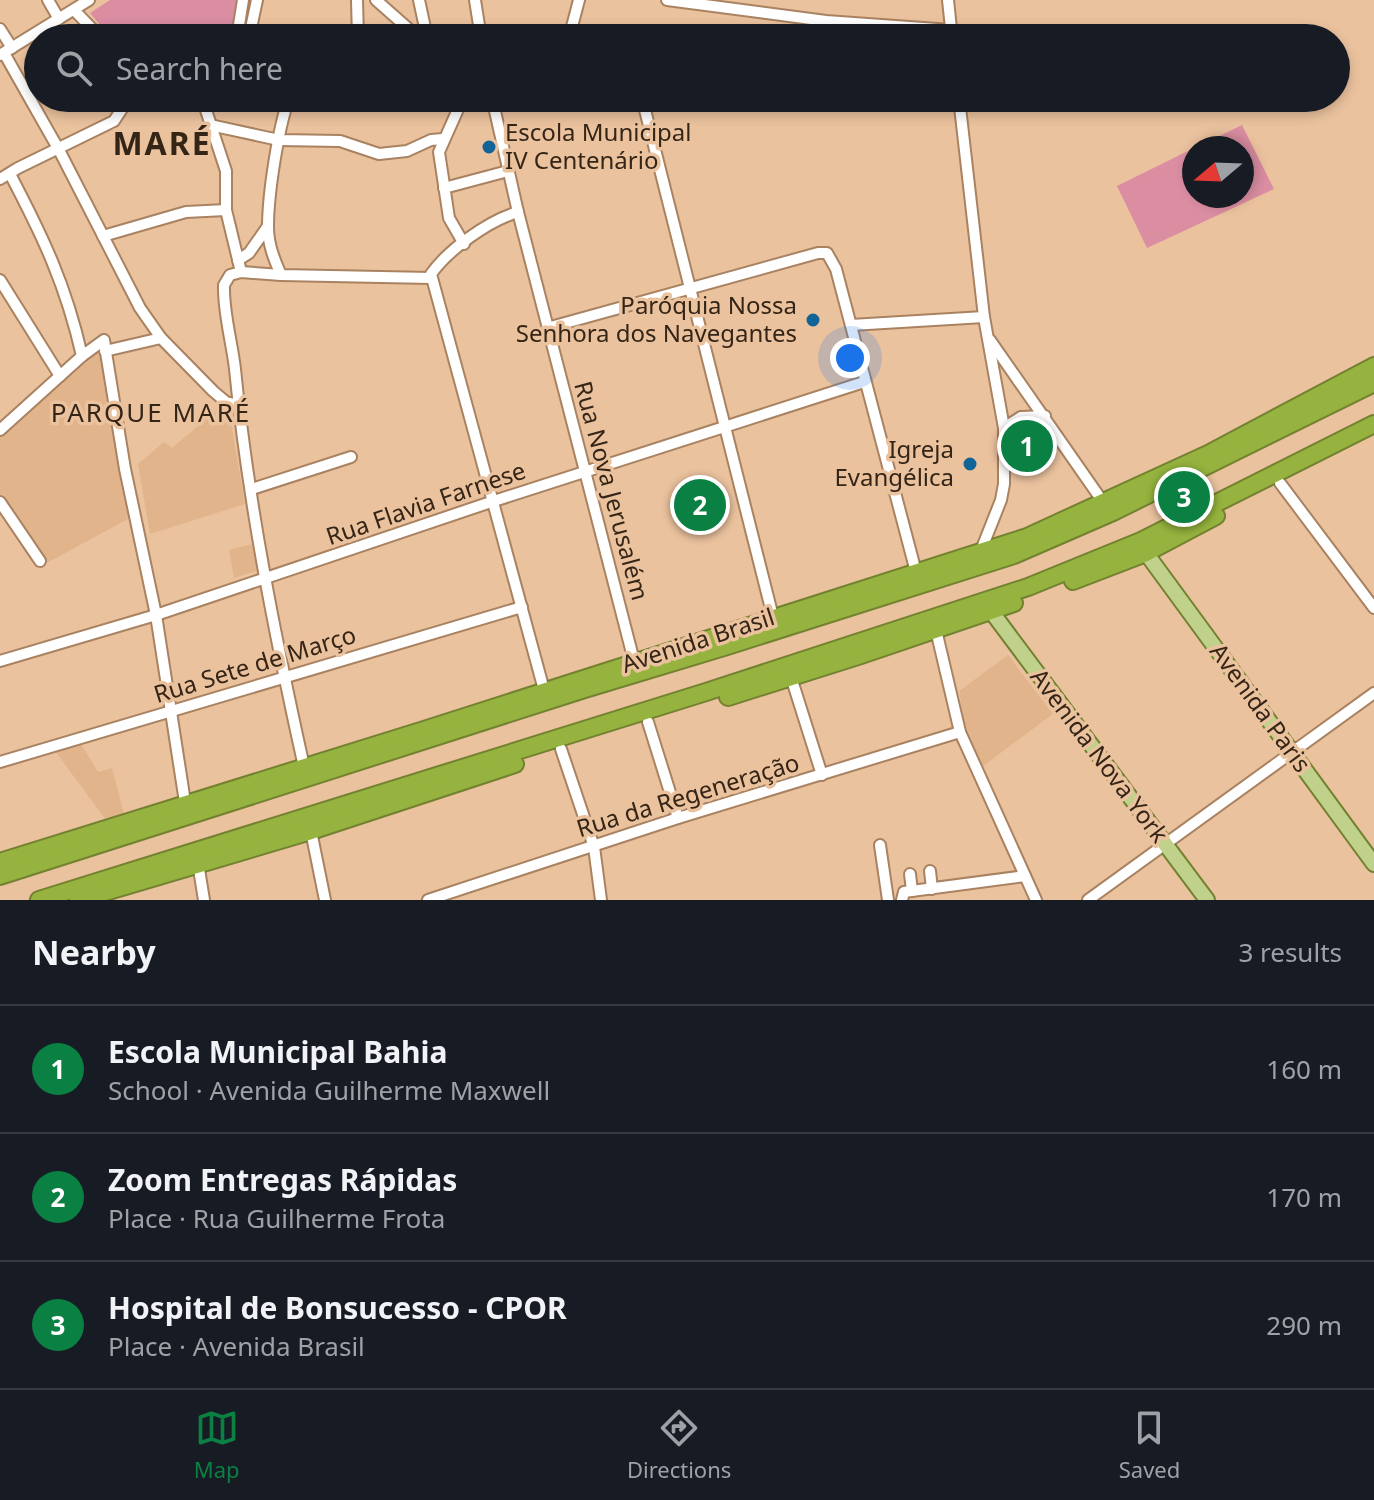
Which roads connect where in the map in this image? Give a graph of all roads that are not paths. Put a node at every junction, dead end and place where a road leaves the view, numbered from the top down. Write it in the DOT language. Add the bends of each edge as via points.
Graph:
graph roads {
  1 [pos="48,0"];
  2 [pos="89,0"];
  3 [pos="243,0"];
  4 [pos="257,0"];
  5 [pos="357,0"];
  6 [pos="376,0"];
  7 [pos="419,0"];
  8 [pos="475,0"];
  9 [pos="579,0"];
  10 [pos="667,0"];
  11 [pos="948,0"];
  12 [pos="74,10"];
  13 [pos="59,19"];
  14 [pos="51,24"];
  15 [pos="88,24"];
  16 [pos="238,24"];
  17 [pos="254,24"];
  18 [pos="358,24"];
  19 [pos="403,24"];
  20 [pos="426,24"];
  21 [pos="479,24"];
  22 [pos="573,24"];
  23 [pos="860,24"];
  24 [pos="951,24"];
  25 [pos="0,29"];
  26 [pos="24,40"];
  27 [pos="5,52"];
  28 [pos="24,86"];
  29 [pos="38,112"];
  30 [pos="120,112"];
  31 [pos="206,112"];
  32 [pos="286,112"];
  33 [pos="456,112"];
  34 [pos="495,112"];
  35 [pos="646,112"];
  36 [pos="960,112"];
  37 [pos="210,125"];
  38 [pos="443,139"];
  39 [pos="279,140"];
  40 [pos="59,150"];
  41 [pos="508,171"];
  42 [pos="5,177"];
  43 [pos="444,188"];
  44 [pos="226,210"];
  45 [pos="518,212"];
  46 [pos="268,226"];
  47 [pos="103,236"];
  48 [pos="464,244"];
  49 [pos="238,260"];
  50 [pos="241,272"];
  51 [pos="281,275"];
  52 [pos="431,276"];
  53 [pos="0,280"];
  54 [pos="690,287"];
  55 [pos="984,317"];
  56 [pos="851,325"];
  57 [pos="547,328"];
  58 [pos="988,337"];
  59 [pos="161,338"];
  60 [pos="104,346"];
  61 [pos="82,356"];
  62 [pos="1374,366"];
  63 [pos="60,376"];
  64 [pos="864,382"];
  65 [pos="1374,383"];
  66 [pos="238,405"];
  67 [pos="1045,416"];
  68 [pos="1374,424"];
  69 [pos="726,425"];
  70 [pos="1004,428"];
  71 [pos="0,430"];
  72 [pos="1374,435"];
  73 [pos="351,457"];
  74 [pos="585,472"];
  75 [pos="1280,483"];
  76 [pos="252,489"];
  77 [pos="494,501"];
  78 [pos="0,502"];
  79 [pos="1103,502"];
  80 [pos="980,553"];
  81 [pos="1146,553"];
  82 [pos="40,561"];
  83 [pos="916,572"];
  84 [pos="267,579"];
  85 [pos="865,603"];
  86 [pos="522,607"];
  87 [pos="1374,608"];
  88 [pos="991,611"];
  89 [pos="156,615"];
  90 [pos="773,617"];
  91 [pos="936,630"];
  92 [pos="818,657"];
  93 [pos="0,661"];
  94 [pos="634,661"];
  95 [pos="284,677"];
  96 [pos="791,677"];
  97 [pos="544,690"];
  98 [pos="1374,693"];
  99 [pos="172,711"];
  100 [pos="648,722"];
  101 [pos="960,732"];
  102 [pos="561,749"];
  103 [pos="1293,753"];
  104 [pos="0,762"];
  105 [pos="304,767"];
  106 [pos="822,775"];
  107 [pos="427,780"];
  108 [pos="191,808"];
  109 [pos="678,818"];
  110 [pos="311,831"];
  111 [pos="1165,844"];
  112 [pos="880,845"];
  113 [pos="594,847"];
  114 [pos="0,862"];
  115 [pos="198,863"];
  116 [pos="1374,864"];
  117 [pos="930,871"];
  118 [pos="910,874"];
  119 [pos="0,876"];
  120 [pos="1025,876"];
  121 [pos="140,880"];
  122 [pos="932,889"];
  123 [pos="912,891"];
  124 [pos="39,900"];
  125 [pos="78,900"];
  126 [pos="204,900"];
  127 [pos="325,900"];
  128 [pos="428,900"];
  129 [pos="601,900"];
  130 [pos="888,900"];
  131 [pos="902,900"];
  132 [pos="1036,900"];
  133 [pos="1088,900"];
  134 [pos="1207,900"];
  1 -- 13 [label="street"];
  2 -- 12 [label="street"];
  3 -- 16 [label="street"];
  4 -- 17 [label="street"];
  5 -- 18 [label="street"];
  6 -- 19 [label="street"];
  7 -- 20 [label="street"];
  8 -- 21 [label="street"];
  9 -- 22 [label="street"];
  10 -- 23 [label="street"];
  11 -- 24 [label="street"];
  12 -- 13 [label="street"];
  12 -- 15 [label="street"];
  13 -- 14 [label="street"];
  25 -- 27 [label="street"];
  26 -- 27 [label="street"];
  27 -- 28 [label="street"];
  29 -- 40 [label="street"];
  30 -- 40 [label="street" via="114,121"];
  31 -- 37 [label="street"];
  32 -- 39 [label="street"];
  33 -- 38 [label="street"];
  34 -- 41 [label="street, Rua Nova Jerusalém"];
  35 -- 54 [label="street"];
  36 -- 55 [label="street"];
  37 -- 39 [label="street"];
  37 -- 44 [label="street" via="226,171"];
  38 -- 39 [label="street" via="379,154 340,141"];
  38 -- 43 [label="street" via="439,152"];
  39 -- 46 [label="street"];
  40 -- 42 [label="street"];
  40 -- 47 [label="street"];
  41 -- 43 [label="street"];
  41 -- 45 [label="street, Rua Nova Jerusalém"];
  42 -- 61 [label="street" via="53,259"];
  43 -- 48 [label="street" via="449,218"];
  44 -- 47 [label="street" via="186,212"];
  44 -- 49 [label="street"];
  45 -- 48 [label="street" via="498,218"];
  45 -- 57 [label="street, Rua Nova Jerusalém"];
  46 -- 49 [label="street"];
  46 -- 51 [label="street"];
  47 -- 59 [label="street"];
  48 -- 52 [label="street"];
  49 -- 50 [label="street"];
  50 -- 51 [label="street"];
  50 -- 66 [label="street" via="230,275 223,289"];
  51 -- 52 [label="street"];
  52 -- 77 [label="street"];
  53 -- 63 [label="street"];
  54 -- 56 [label="street" via="818,253 831,255"];
  54 -- 57 [label="street"];
  54 -- 69 [label="street"];
  55 -- 56 [label="street"];
  55 -- 58 [label="street"];
  56 -- 64 [label="street"];
  57 -- 74 [label="street, Rua Nova Jerusalém"];
  58 -- 67 [label="street"];
  58 -- 70 [label="street"];
  59 -- 60 [label="street"];
  59 -- 66 [label="street" via="222,399"];
  60 -- 61 [label="street"];
  60 -- 89 [label="street"];
  61 -- 63 [label="street"];
  62 -- 79 [label="highway, Avenida Brasil" via="1208,454"];
  63 -- 71 [label="street"];
  64 -- 69 [label="street, Rua Flavia Farnese"];
  64 -- 83 [label="street"];
  65 -- 85 [label="highway, Avenida Brasil" via="1051,540"];
  66 -- 76 [label="street"];
  67 -- 70 [label="street" via="1021,417"];
  67 -- 79 [label="street"];
  68 -- 92 [label="highway" via="1089,563"];
  69 -- 74 [label="street, Rua Flavia Farnese"];
  69 -- 90 [label="street"];
  70 -- 80 [label="street" via="1004,484"];
  72 -- 75 [label="highway"];
  73 -- 76 [label="street"];
  74 -- 77 [label="street, Rua Flavia Farnese"];
  74 -- 94 [label="street, Rua Nova Jerusalém"];
  75 -- 81 [label="highway"];
  75 -- 87 [label="street"];
  76 -- 84 [label="street"];
  77 -- 84 [label="street, Rua Flavia Farnese"];
  77 -- 86 [label="street"];
  78 -- 82 [label="street"];
  79 -- 80 [label="highway, Avenida Brasil"];
  80 -- 83 [label="highway, Avenida Brasil"];
  80 -- 85 [label="highway"];
  81 -- 88 [label="highway"];
  81 -- 103 [label="main road, Avenida Paris"];
  83 -- 90 [label="highway, Avenida Brasil"];
  84 -- 89 [label="street, Rua Flavia Farnese"];
  84 -- 95 [label="street"];
  85 -- 108 [label="highway, Avenida Brasil"];
  86 -- 95 [label="street, Rua Sete de Março"];
  86 -- 97 [label="street"];
  88 -- 91 [label="highway"];
  88 -- 111 [label="main road, Avenida Nova York"];
  89 -- 93 [label="street, Rua Flavia Farnese"];
  89 -- 99 [label="street"];
  90 -- 94 [label="highway, Avenida Brasil"];
  91 -- 92 [label="highway"];
  91 -- 96 [label="highway"];
  91 -- 101 [label="street"];
  92 -- 107 [label="highway"];
  94 -- 97 [label="highway, Avenida Brasil"];
  95 -- 99 [label="street, Rua Sete de Março"];
  95 -- 105 [label="street"];
  96 -- 100 [label="highway"];
  96 -- 106 [label="street"];
  97 -- 105 [label="highway, Avenida Brasil"];
  98 -- 103 [label="street"];
  99 -- 104 [label="street, Rua Sete de Março"];
  99 -- 108 [label="street"];
  100 -- 102 [label="highway"];
  100 -- 109 [label="street"];
  101 -- 106 [label="street, Rua da Regeneração"];
  101 -- 120 [label="street"];
  102 -- 110 [label="highway"];
  102 -- 113 [label="street"];
  103 -- 111 [label="street"];
  103 -- 116 [label="main road, Avenida Paris"];
  105 -- 108 [label="highway, Avenida Brasil"];
  106 -- 109 [label="street, Rua da Regeneração"];
  107 -- 121 [label="highway" via="405,792"];
  107 -- 124 [label="highway"];
  108 -- 114 [label="highway, Avenida Brasil" via="124,821"];
  108 -- 119 [label="highway, Avenida Brasil"];
  109 -- 113 [label="street, Rua da Regeneração"];
  110 -- 115 [label="highway"];
  110 -- 127 [label="street"];
  111 -- 133 [label="street"];
  111 -- 134 [label="main road, Avenida Nova York"];
  112 -- 130 [label="street"];
  113 -- 128 [label="street, Rua da Regeneração"];
  113 -- 129 [label="street"];
  115 -- 121 [label="highway"];
  115 -- 126 [label="street"];
  117 -- 122 [label="street"];
  118 -- 123 [label="street"];
  120 -- 122 [label="street"];
  120 -- 132 [label="street"];
  121 -- 125 [label="highway"];
  122 -- 123 [label="street"];
  123 -- 131 [label="street" via="902,893"];
}
